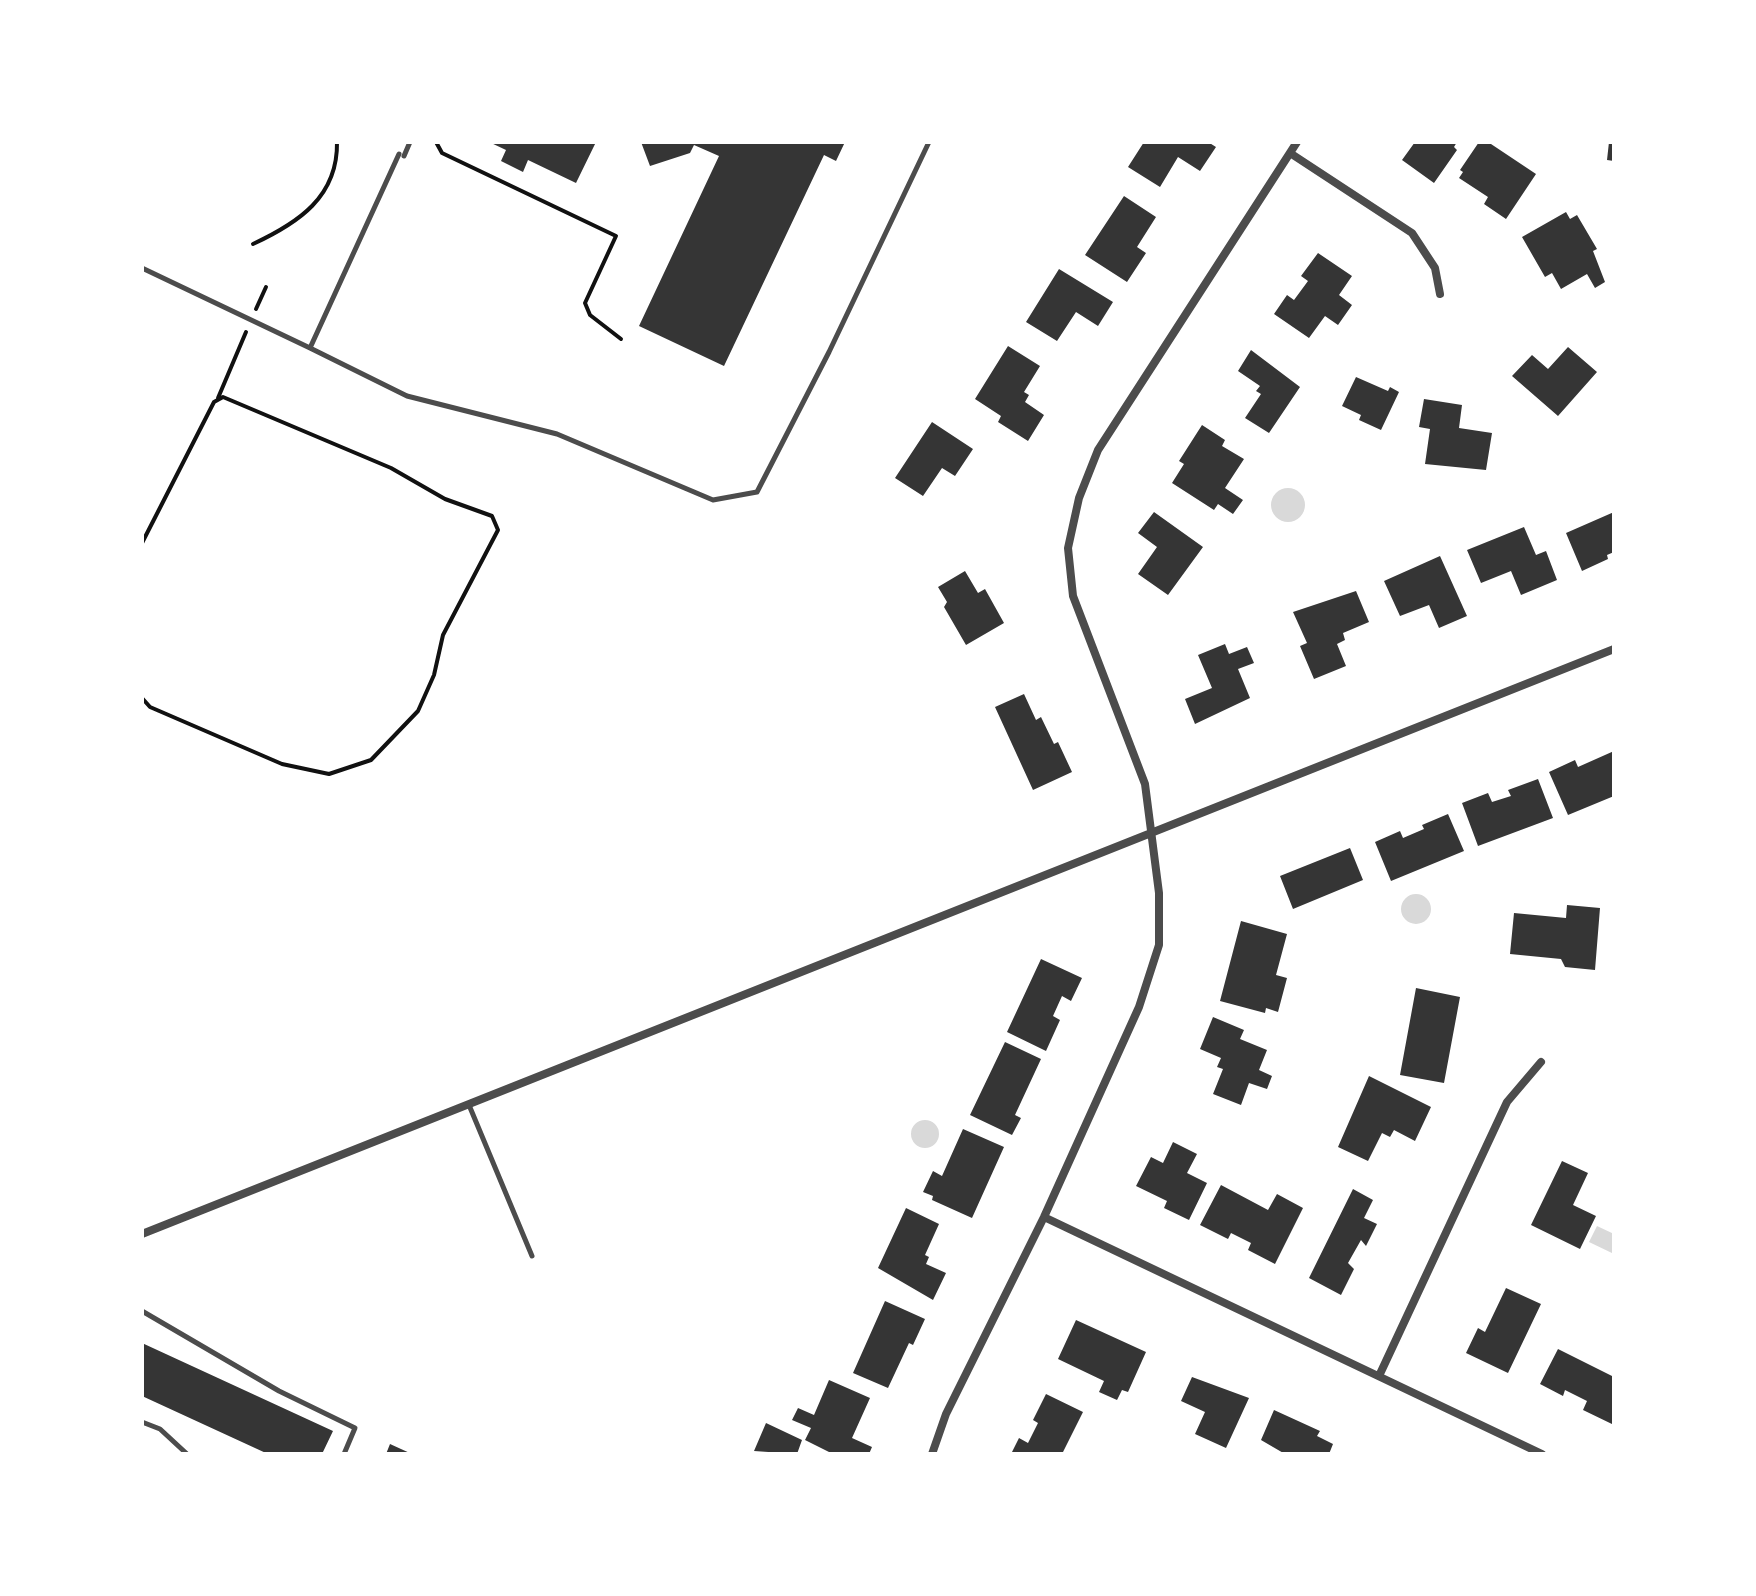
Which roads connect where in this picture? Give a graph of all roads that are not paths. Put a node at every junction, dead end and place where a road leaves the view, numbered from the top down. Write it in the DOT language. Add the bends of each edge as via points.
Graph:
graph roads {
  1 [pos="410,142"];
  2 [pos="929,142"];
  3 [pos="1297,142"];
  4 [pos="1290,153"];
  5 [pos="142,268"];
  6 [pos="1440,294"];
  7 [pos="310,348"];
  8 [pos="1614,649"];
  9 [pos="1153,832"];
  10 [pos="1541,1062"];
  11 [pos="469,1105"];
  12 [pos="1044,1217"];
  13 [pos="142,1234"];
  14 [pos="532,1256"];
  15 [pos="142,1311"];
  16 [pos="1379,1376"];
  17 [pos="142,1422"];
  18 [pos="187,1454"];
  19 [pos="344,1454"];
  20 [pos="932,1454"];
  21 [pos="1542,1454"];
  1 -- 7 [label="lane"];
  2 -- 7 [label="lane" via="757,492 713,500 557,434 407,396"];
  3 -- 4 [label="street"];
  4 -- 6 [label="street" via="1412,233 1435,268"];
  4 -- 9 [label="street" via="1098,450 1079,498 1068,548 1073,596 1145,784"];
  5 -- 7 [label="lane"];
  8 -- 9 [label="street"];
  9 -- 11 [label="street"];
  9 -- 12 [label="street" via="1159,945 1139,1007"];
  10 -- 16 [label="street" via="1507,1102"];
  11 -- 13 [label="street"];
  11 -- 14 [label="lane"];
  12 -- 16 [label="street"];
  12 -- 20 [label="street" via="946,1414"];
  15 -- 19 [label="lane" via="279,1391 355,1428"];
  16 -- 21 [label="street"];
  17 -- 18 [label="lane" via="160,1429"];
}
